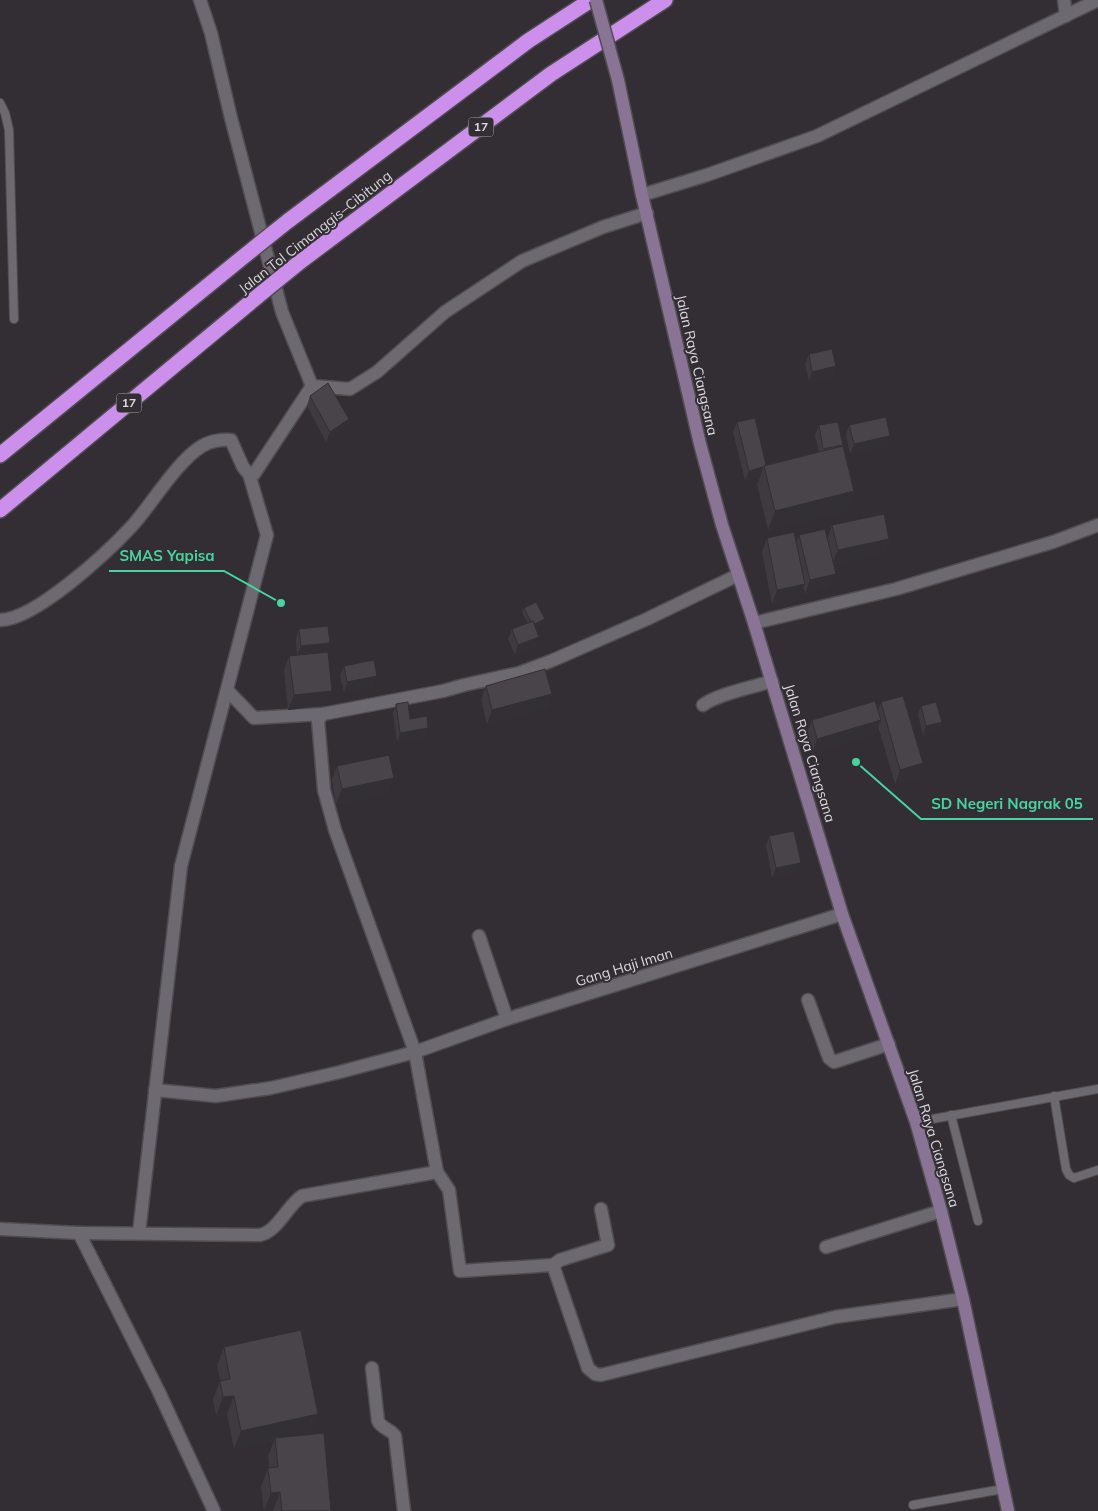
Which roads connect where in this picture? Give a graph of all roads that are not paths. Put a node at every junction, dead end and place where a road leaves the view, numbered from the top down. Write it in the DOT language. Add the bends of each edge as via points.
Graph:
graph roads {
  1 [pos="200,0"];
  2 [pos="591,0"];
  3 [pos="596,0"];
  4 [pos="665,0"];
  5 [pos="1064,0"];
  6 [pos="1098,0"];
  7 [pos="1066,16"];
  8 [pos="0,103"];
  9 [pos="642,195"];
  10 [pos="647,213"];
  11 [pos="14,319"];
  12 [pos="312,386"];
  13 [pos="0,455"];
  14 [pos="249,474"];
  15 [pos="0,510"];
  16 [pos="1098,526"];
  17 [pos="738,575"];
  18 [pos="0,620"];
  19 [pos="754,623"];
  20 [pos="772,681"];
  21 [pos="227,690"];
  22 [pos="703,705"];
  23 [pos="322,714"];
  24 [pos="842,914"];
  25 [pos="479,936"];
  26 [pos="808,1000"];
  27 [pos="507,1019"];
  28 [pos="889,1044"];
  29 [pos="415,1052"];
  30 [pos="1098,1089"];
  31 [pos="156,1090"];
  32 [pos="1054,1096"];
  33 [pos="951,1115"];
  34 [pos="916,1122"];
  35 [pos="1098,1170"];
  36 [pos="437,1172"];
  37 [pos="601,1209"];
  38 [pos="941,1211"];
  39 [pos="978,1221"];
  40 [pos="0,1229"];
  41 [pos="79,1233"];
  42 [pos="139,1233"];
  43 [pos="826,1247"];
  44 [pos="553,1265"];
  45 [pos="962,1299"];
  46 [pos="372,1368"];
  47 [pos="1003,1489"];
  48 [pos="912,1505"];
  49 [pos="214,1511"];
  50 [pos="404,1511"];
  51 [pos="1008,1511"];
  1 -- 12 [label="street" via="282,312"];
  2 -- 13 [label="highway, Jalan Tol Cimanggis–Cibitung, bridge" via="528,42 288,221"];
  3 -- 9 [label="main road, Jalan Raya Ciangsana, bridge" via="618,80"];
  4 -- 15 [label="highway, Jalan Tol Cimanggis–Cibitung / 17, bridge" via="551,74 301,260"];
  5 -- 7 [label="street"];
  6 -- 7 [label="street"];
  7 -- 9 [label="street" via="817,136"];
  8 -- 11 [label="lane" via="6,113 9,130"];
  9 -- 10 [label="main road, Jalan Raya Ciangsana"];
  10 -- 12 [label="street" via="603,226 522,261 445,312 376,372 350,389"];
  10 -- 17 [label="main road, Jalan Raya Ciangsana" via="700,444"];
  12 -- 14 [label="street" via="254,474"];
  14 -- 18 [label="street" via="231,440 203,446 187,459 132,526 89,566 49,600 24,613"];
  14 -- 21 [label="street" via="267,535"];
  16 -- 19 [label="street" via="896,589"];
  17 -- 19 [label="main road, Jalan Raya Ciangsana"];
  17 -- 23 [label="street" via="551,662 519,673 443,692"];
  19 -- 20 [label="main road, Jalan Raya Ciangsana"];
  20 -- 22 [label="street"];
  20 -- 24 [label="main road, Jalan Raya Ciangsana"];
  21 -- 23 [label="street" via="254,718"];
  21 -- 31 [label="street" via="181,866"];
  23 -- 29 [label="street" via="318,720 324,790 335,830"];
  24 -- 27 [label="street, Gang Haji Iman"];
  24 -- 28 [label="main road, Jalan Raya Ciangsana"];
  25 -- 27 [label="street"];
  26 -- 28 [label="street" via="829,1058 834,1062"];
  27 -- 29 [label="street, Gang Haji Iman"];
  28 -- 34 [label="main road, Jalan Raya Ciangsana"];
  29 -- 31 [label="street, Gang Haji Iman" via="262,1090 216,1096"];
  29 -- 36 [label="street"];
  30 -- 32 [label="lane"];
  31 -- 42 [label="street"];
  32 -- 33 [label="lane"];
  32 -- 35 [label="lane" via="1069,1175 1074,1178"];
  33 -- 34 [label="lane"];
  33 -- 39 [label="lane"];
  34 -- 38 [label="main road, Jalan Raya Ciangsana"];
  36 -- 42 [label="street" via="302,1196 265,1234"];
  36 -- 44 [label="street" via="449,1190 460,1271"];
  37 -- 44 [label="street" via="608,1245"];
  38 -- 43 [label="street"];
  38 -- 45 [label="main road, Jalan Raya Ciangsana"];
  40 -- 41 [label="street"];
  41 -- 42 [label="street"];
  41 -- 49 [label="street" via="159,1392"];
  44 -- 45 [label="street" via="588,1368 601,1375 835,1317"];
  45 -- 47 [label="main road, Jalan Raya Ciangsana"];
  46 -- 50 [label="street" via="378,1421 395,1436"];
  47 -- 48 [label="lane"];
  47 -- 51 [label="main road, Jalan Raya Ciangsana"];
}
